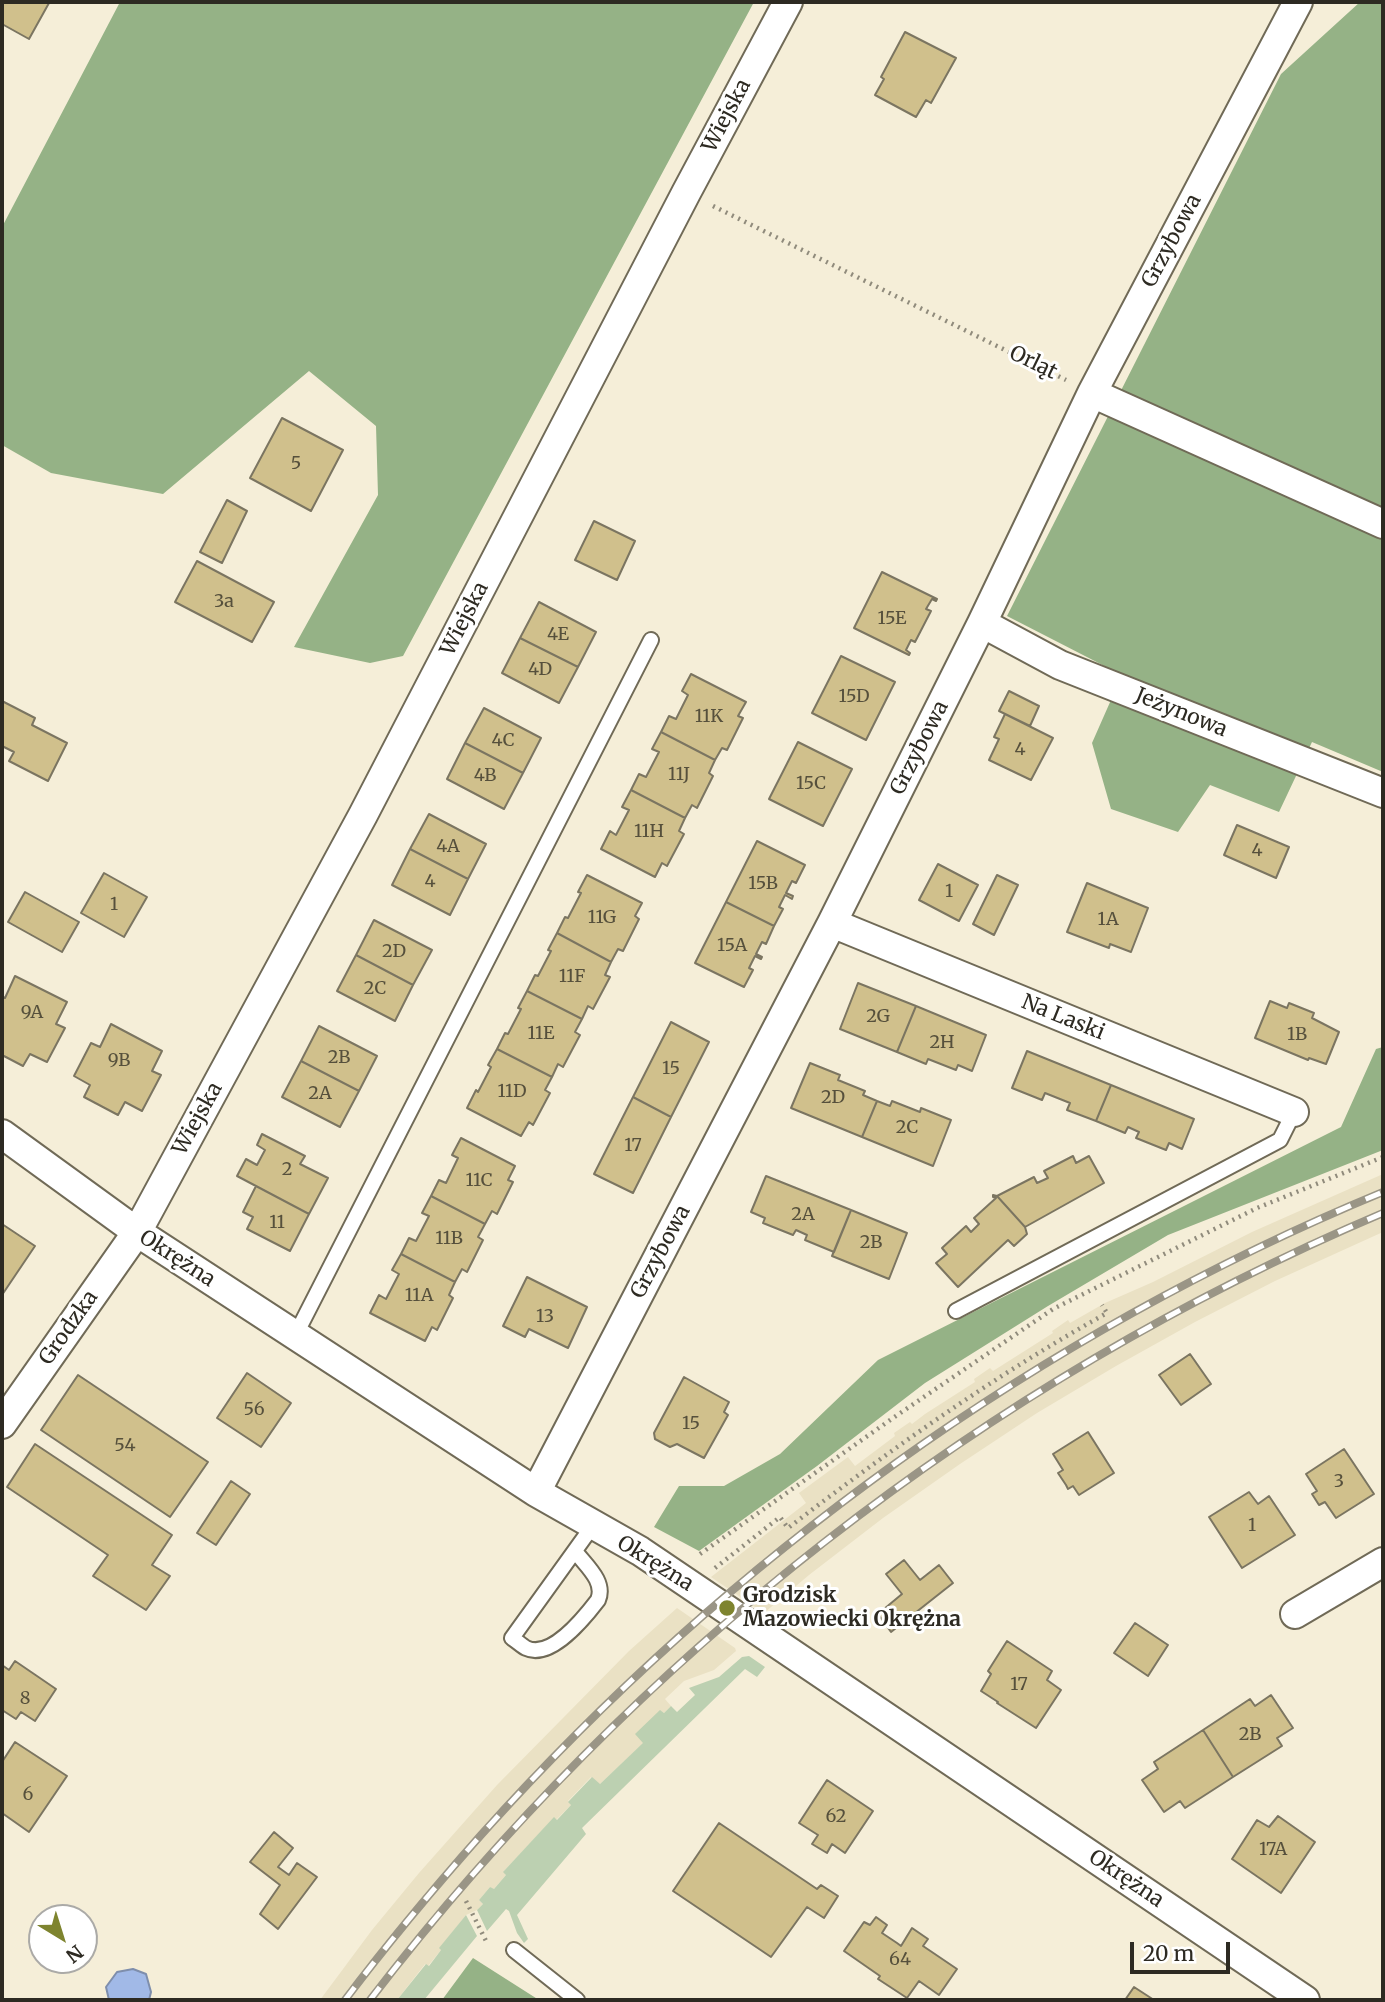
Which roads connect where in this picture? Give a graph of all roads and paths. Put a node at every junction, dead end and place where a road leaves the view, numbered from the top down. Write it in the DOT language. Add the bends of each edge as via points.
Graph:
graph roads {
  1 [pos="788,2"];
  2 [pos="1298,2"];
  3 [pos="686,193"];
  4 [pos="1092,393"];
  5 [pos="1383,524"];
  6 [pos="982,623"];
  7 [pos="652,640"];
  8 [pos="1383,793"];
  9 [pos="832,923"];
  10 [pos="1294,1112"];
  11 [pos="2,1134"];
  12 [pos="1383,1157"];
  13 [pos="137,1232"];
  14 [pos="1102,1305"];
  15 [pos="956,1311"];
  16 [pos="295,1336"];
  17 [pos="2,1424"];
  18 [pos="536,1492"];
  19 [pos="593,1526"];
  20 [pos="575,1551"];
  21 [pos="697,1557"];
  22 [pos="1383,1562"];
  23 [pos="710,1572"];
  24 [pos="1295,1614"];
  25 [pos="466,1901"];
  26 [pos="486,1941"];
  27 [pos="514,1950"];
  28 [pos="577,2000"];
  29 [pos="1305,2000"];
  1 -- 3 [label="street, Wiejska"];
  2 -- 4 [label="street, Grzybowa"];
  3 -- 4 [label="path, Orląt"];
  3 -- 13 [label="street, Wiejska" via="363,816"];
  4 -- 5 [label="street"];
  4 -- 6 [label="street, Grzybowa"];
  6 -- 8 [label="street, Jeżynowa" via="1060,665"];
  6 -- 9 [label="street, Grzybowa"];
  7 -- 16 [label="lane"];
  9 -- 10 [label="street, Na Laski"];
  9 -- 18 [label="street, Grzybowa"];
  10 -- 15 [label="lane" via="1280,1140"];
  11 -- 13 [label="street, Okrężna"];
  12 -- 21 [label="path" via="1257,1208 1053,1309"];
  13 -- 16 [label="street, Okrężna"];
  13 -- 17 [label="street, Grodzka"];
  14 -- 23 [label="path" via="1107,1313 933,1422 788,1528 780,1517"];
  16 -- 18 [label="street, Okrężna"];
  18 -- 19 [label="street, Okrężna"];
  19 -- 20 [label="lane"];
  19 -- 29 [label="street, Okrężna" via="639,1551"];
  20 -- 20 [label="lane" via="512,1638 527,1649 542,1650 561,1640 601,1594 599,1583"];
  22 -- 24 [label="street"];
  25 -- 26 [label="path"];
  27 -- 28 [label="lane"];
}
